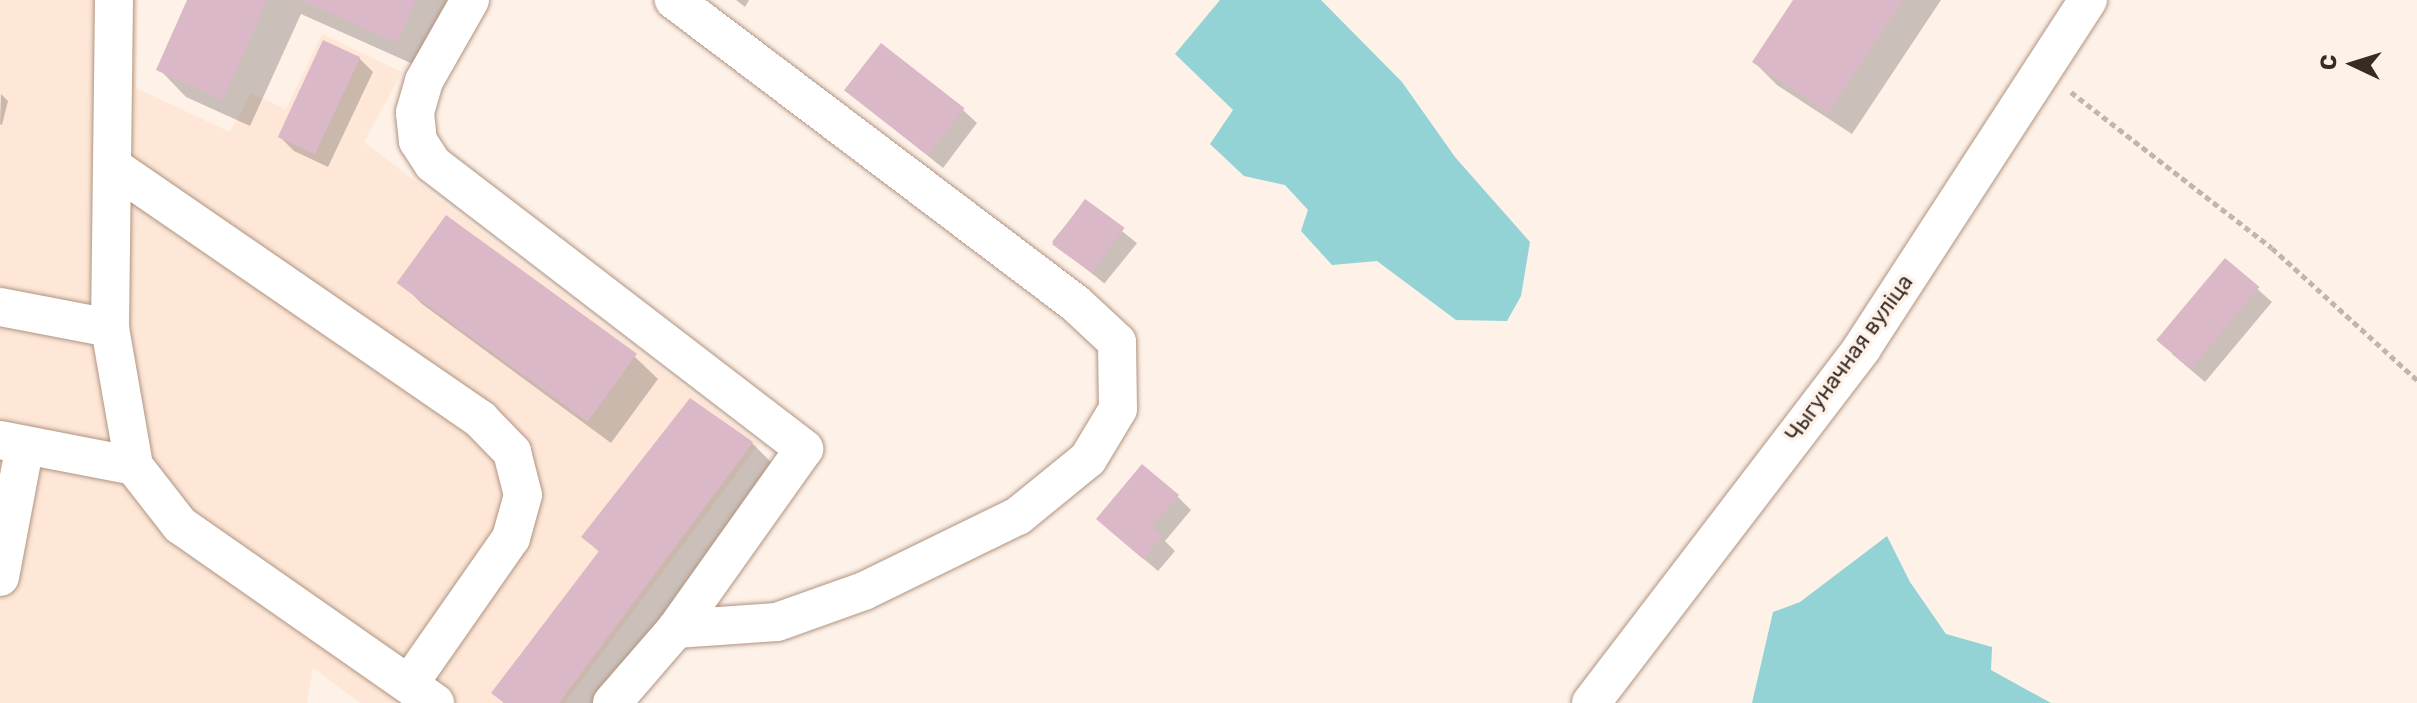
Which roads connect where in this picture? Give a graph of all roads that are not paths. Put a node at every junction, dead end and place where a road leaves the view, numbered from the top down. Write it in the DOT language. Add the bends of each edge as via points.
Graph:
graph roads {
  1 [pos="114,0"];
  2 [pos="470,0"];
  3 [pos="674,0"];
  4 [pos="2088,0"];
  5 [pos="112,166"];
  6 [pos="0,307"];
  7 [pos="110,328"];
  8 [pos="13,442"];
  9 [pos="134,466"];
  10 [pos="0,577"];
  11 [pos="676,629"];
  12 [pos="422,693"];
  13 [pos="612,703"];
  14 [pos="1591,703"];
  1 -- 5 [label="street"];
  2 -- 11 [label="street" via="424,81 415,113 418,141 433,164 804,449"];
  3 -- 11 [label="street" via="1075,303 1117,342 1118,409 1088,459 1018,516 940,556 777,622"];
  4 -- 14 [label="street, Чыгуначная вуліца" via="1862,348"];
  5 -- 7 [label="street"];
  5 -- 12 [label="street" via="481,420 512,452 523,495 511,538"];
  6 -- 7 [label="street"];
  7 -- 9 [label="street"];
  8 -- 9 [label="street"];
  8 -- 10 [label="street"];
  9 -- 12 [label="street" via="180,525"];
  11 -- 13 [label="street"];
}
